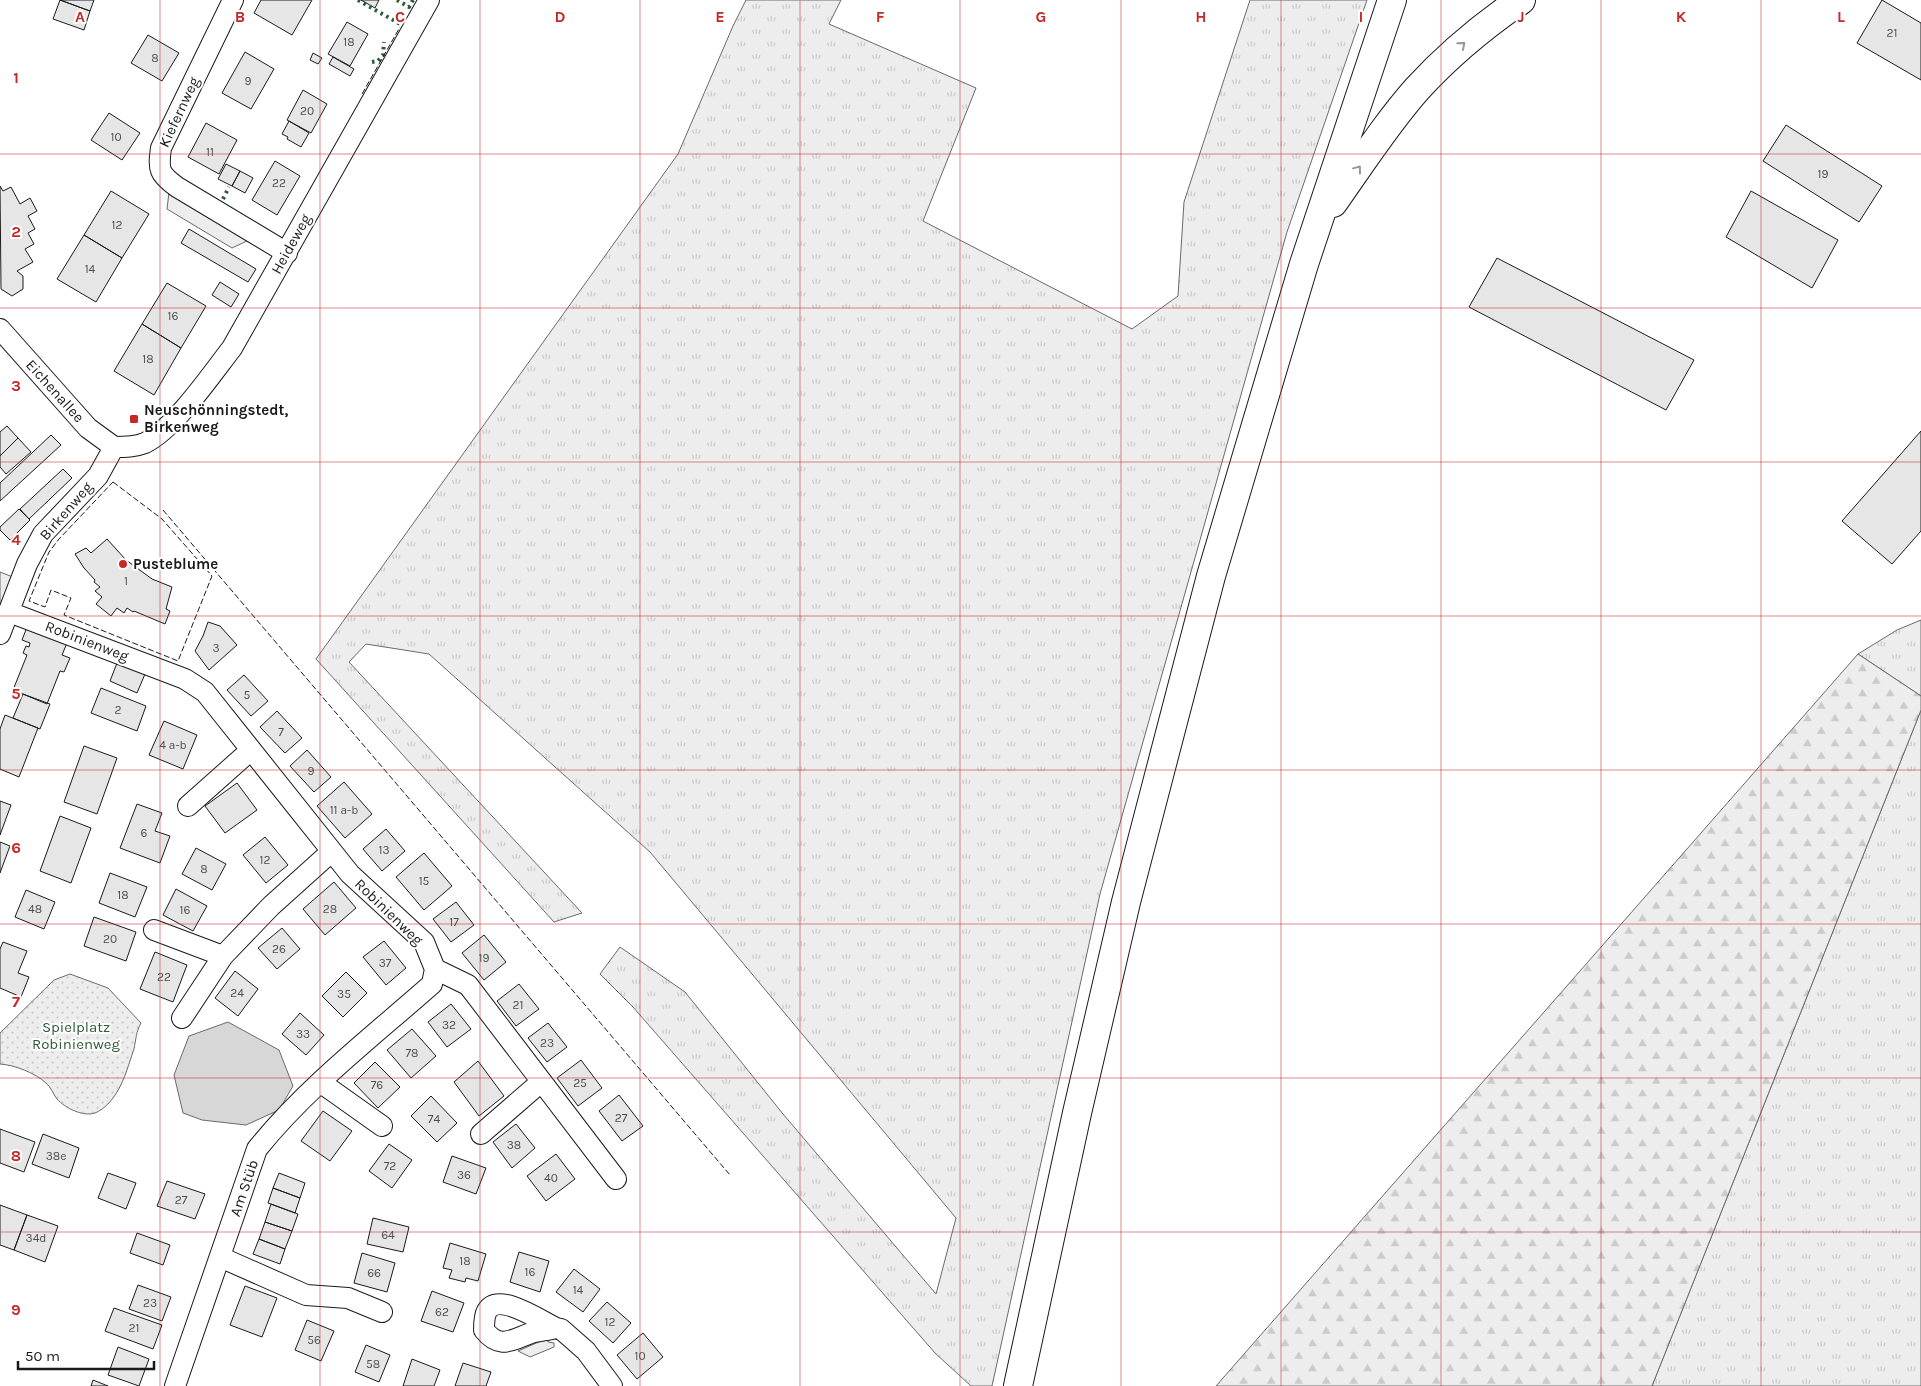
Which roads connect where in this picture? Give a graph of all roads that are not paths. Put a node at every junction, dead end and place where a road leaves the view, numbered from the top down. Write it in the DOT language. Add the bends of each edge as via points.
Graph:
graph roads {
  1 [pos="233,0"];
  2 [pos="429,0"];
  3 [pos="1392,0"];
  4 [pos="1521,0"];
  5 [pos="1318,222"];
  6 [pos="286,253"];
  7 [pos="0,329"];
  8 [pos="114,447"];
  9 [pos="9,612"];
  10 [pos="0,634"];
  11 [pos="251,750"];
  12 [pos="188,806"];
  13 [pos="331,852"];
  14 [pos="154,930"];
  15 [pos="223,956"];
  16 [pos="435,969"];
  17 [pos="182,1018"];
  18 [pos="320,1082"];
  19 [pos="541,1082"];
  20 [pos="382,1126"];
  21 [pos="481,1134"];
  22 [pos="616,1179"];
  23 [pos="220,1257"];
  24 [pos="382,1312"];
  25 [pos="556,1328"];
  26 [pos="175,1386"];
  27 [pos="612,1386"];
  28 [pos="1018,1386"];
  1 -- 6 [label="street, Kiefernweg" via="161,148 159,166 162,175 178,187"];
  2 -- 6 [label="street, Heideweg"];
  3 -- 5 [label="highway"];
  5 -- 4 [label="highway, one-way" via="1417,88 1451,54"];
  5 -- 28 [label="highway" via="1270,374 1175,709 1088,1065"];
  6 -- 8 [label="street, Heideweg" via="232,348 167,427 146,442 131,447"];
  7 -- 8 [label="street, Eichenallee" via="88,428"];
  8 -- 9 [label="street, Birkenweg" via="98,476 43,534 27,564"];
  9 -- 10 [label="street, Birkenweg"];
  9 -- 11 [label="street, Robinienweg" via="186,679 205,692"];
  11 -- 12 [label="street"];
  11 -- 13 [label="street, Robinienweg"];
  13 -- 15 [label="street" via="271,906"];
  13 -- 16 [label="street, Robinienweg" via="350,874 424,942"];
  14 -- 15 [label="street"];
  15 -- 17 [label="street"];
  16 -- 18 [label="street, Am Stüb" via="432,984"];
  16 -- 19 [label="street" via="468,985"];
  18 -- 20 [label="street"];
  18 -- 23 [label="street, Am Stüb" via="257,1149"];
  19 -- 21 [label="street"];
  19 -- 22 [label="street"];
  23 -- 24 [label="street" via="306,1295 348,1298"];
  23 -- 26 [label="street, Am Stüb"];
  25 -- 27 [label="street" via="586,1351"];
}
